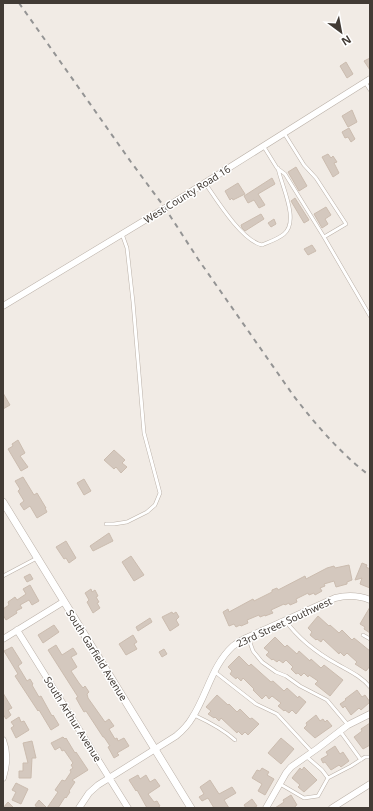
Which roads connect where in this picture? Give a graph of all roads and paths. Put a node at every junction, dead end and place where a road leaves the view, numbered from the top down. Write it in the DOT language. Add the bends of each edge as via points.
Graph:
graph roads {
  1 [pos="367,81"];
  2 [pos="370,90"];
  3 [pos="284,133"];
  4 [pos="264,146"];
  5 [pos="278,168"];
  6 [pos="205,183"];
  7 [pos="122,234"];
  8 [pos="324,237"];
  9 [pos="3,306"];
  10 [pos="370,316"];
  11 [pos="3,502"];
  12 [pos="106,524"];
  13 [pos="37,558"];
  14 [pos="3,576"];
  15 [pos="370,600"];
  16 [pos="63,602"];
  17 [pos="285,620"];
  18 [pos="17,630"];
  19 [pos="363,635"];
  20 [pos="248,637"];
  21 [pos="370,638"];
  22 [pos="3,639"];
  23 [pos="214,672"];
  24 [pos="370,686"];
  25 [pos="370,714"];
  26 [pos="194,715"];
  27 [pos="348,725"];
  28 [pos="340,731"];
  29 [pos="3,740"];
  30 [pos="235,740"];
  31 [pos="155,749"];
  32 [pos="312,752"];
  33 [pos="306,756"];
  34 [pos="370,757"];
  35 [pos="361,760"];
  36 [pos="3,778"];
  37 [pos="110,778"];
  38 [pos="328,778"];
  39 [pos="280,783"];
  40 [pos="370,784"];
  41 [pos="79,808"];
  42 [pos="128,808"];
  43 [pos="191,808"];
  44 [pos="266,808"];
  45 [pos="332,808"];
  1 -- 2 [label="lane"];
  1 -- 3 [label="street, West County Road 16"];
  3 -- 4 [label="street, West County Road 16"];
  3 -- 8 [label="lane" via="346,224"];
  4 -- 5 [label="lane"];
  4 -- 6 [label="street, West County Road 16"];
  5 -- 6 [label="lane" via="291,210 290,228 284,234 262,245 229,218"];
  5 -- 8 [label="lane" via="285,174"];
  6 -- 7 [label="street, West County Road 16"];
  7 -- 9 [label="street, West County Road 16"];
  7 -- 12 [label="lane" via="127,248 144,433 160,493 155,505 147,512 127,522"];
  8 -- 10 [label="lane"];
  11 -- 13 [label="street, South Garfield Avenue"];
  13 -- 14 [label="lane"];
  13 -- 16 [label="street, South Garfield Avenue"];
  15 -- 17 [label="street, 23rd Street Southwest" via="361,596 343,596"];
  16 -- 18 [label="street"];
  16 -- 31 [label="street, South Garfield Avenue"];
  17 -- 20 [label="street, 23rd Street Southwest"];
  17 -- 24 [label="lane" via="295,635"];
  18 -- 22 [label="street"];
  18 -- 37 [label="street, South Arthur Avenue"];
  19 -- 21 [label="lane"];
  20 -- 23 [label="street, 23rd Street Southwest" via="225,654"];
  20 -- 27 [label="lane" via="252,650 262,662 327,700"];
  23 -- 26 [label="street, 23rd Street Southwest"];
  23 -- 32 [label="lane" via="256,704 277,714"];
  25 -- 27 [label="street"];
  26 -- 30 [label="lane" via="222,729"];
  26 -- 31 [label="street, 23rd Street Southwest" via="176,736"];
  27 -- 28 [label="street"];
  28 -- 32 [label="street"];
  28 -- 35 [label="lane"];
  29 -- 36 [label="street" via="7,754"];
  31 -- 37 [label="street, 23rd Street Southwest"];
  31 -- 43 [label="street, South Garfield Avenue"];
  32 -- 33 [label="street"];
  33 -- 38 [label="lane"];
  33 -- 39 [label="street" via="291,767"];
  34 -- 35 [label="lane"];
  35 -- 38 [label="lane"];
  37 -- 41 [label="street, 23rd Street Southwest" via="93,789"];
  37 -- 42 [label="street, South Arthur Avenue"];
  38 -- 39 [label="lane" via="318,796 304,798"];
  39 -- 44 [label="street"];
  40 -- 45 [label="street"];
}
